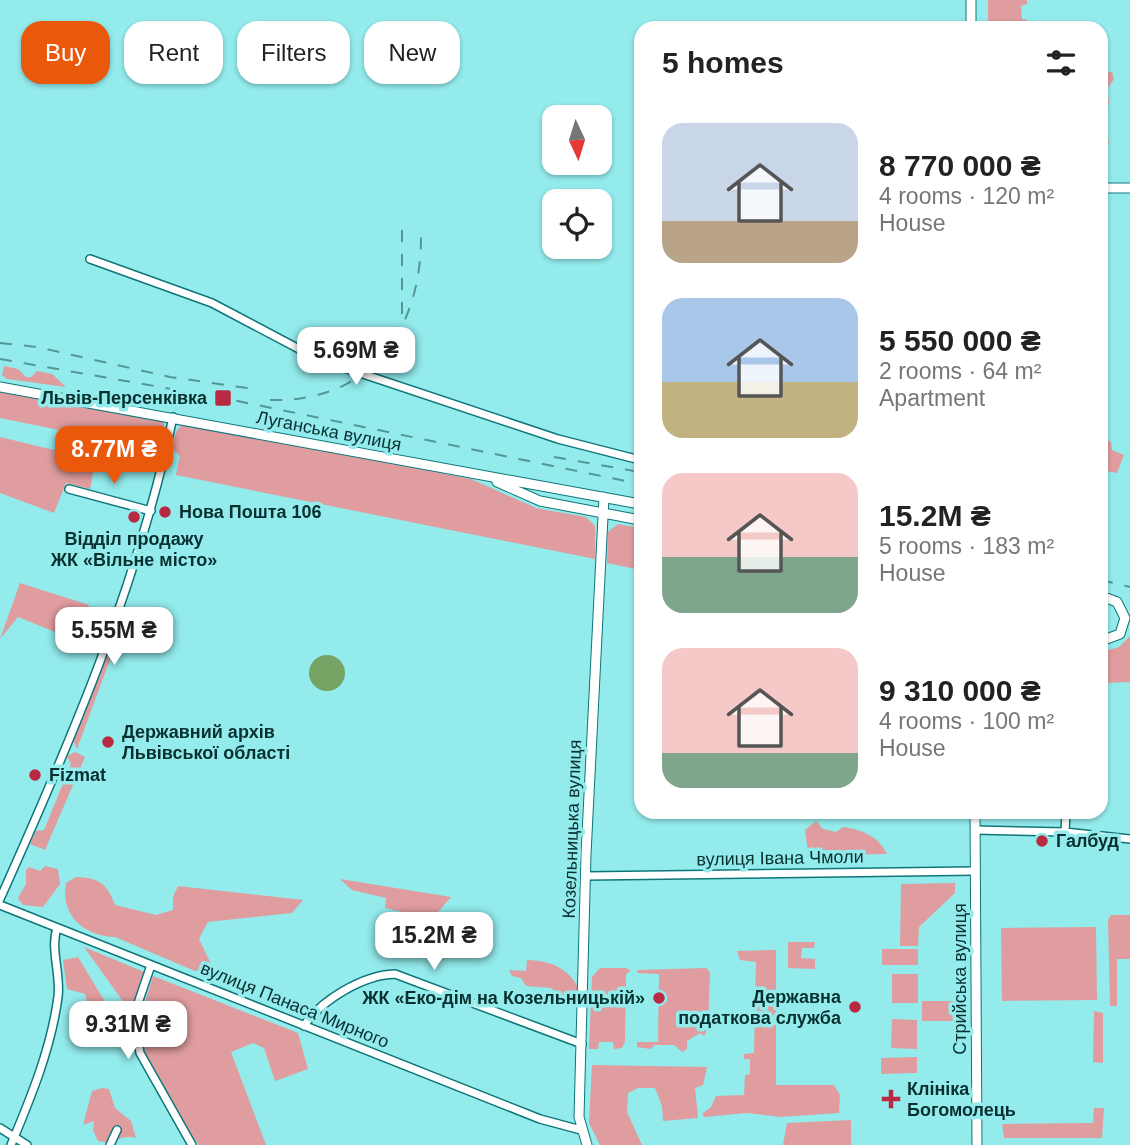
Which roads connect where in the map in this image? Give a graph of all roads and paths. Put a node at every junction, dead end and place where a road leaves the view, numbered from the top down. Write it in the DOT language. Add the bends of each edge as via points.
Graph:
graph roads {
  1 [pos="971,0"];
  2 [pos="971,21"];
  3 [pos="1108,188"];
  4 [pos="1130,188"];
  5 [pos="90,258"];
  6 [pos="0,387"];
  7 [pos="173,417"];
  8 [pos="634,458"];
  9 [pos="486,477"];
  10 [pos="69,489"];
  11 [pos="604,497"];
  12 [pos="634,503"];
  13 [pos="151,511"];
  14 [pos="603,513"];
  15 [pos="634,519"];
  16 [pos="1108,599"];
  17 [pos="1108,639"];
  18 [pos="975,819"];
  19 [pos="1066,819"];
  20 [pos="975,830"];
  21 [pos="1065,832"];
  22 [pos="1130,839"];
  23 [pos="975,871"];
  24 [pos="586,876"];
  25 [pos="0,899"];
  26 [pos="0,905"];
  27 [pos="57,928"];
  28 [pos="151,965"];
  29 [pos="304,1026"];
  30 [pos="582,1044"];
  31 [pos="0,1128"];
  32 [pos="117,1130"];
  33 [pos="581,1130"];
  34 [pos="13,1141"];
  35 [pos="27,1145"];
  36 [pos="110,1145"];
  37 [pos="192,1145"];
  38 [pos="587,1145"];
  39 [pos="977,1145"];
  1 -- 2 [label="main road"];
  3 -- 4 [label="main road"];
  5 -- 8 [label="street" via="212,303 318,359 558,439"];
  6 -- 7 [label="main road, Луганська вулиця"];
  7 -- 9 [label="main road, Луганська вулиця"];
  7 -- 13 [label="street"];
  9 -- 11 [label="main road, Луганська вулиця"];
  9 -- 14 [label="main road, Луганська вулиця" via="540,501"];
  10 -- 13 [label="street"];
  11 -- 12 [label="main road, Луганська вулиця"];
  11 -- 14 [label="main road, Козельницька вулиця"];
  13 -- 25 [label="street" via="107,646"];
  14 -- 15 [label="main road, Луганська вулиця"];
  14 -- 24 [label="main road, Козельницька вулиця"];
  16 -- 17 [label="main road" via="1117,602 1125,614 1122,630"];
  18 -- 20 [label="main road, Стрийська вулиця"];
  19 -- 21 [label="street"];
  20 -- 21 [label="street"];
  20 -- 23 [label="main road, Стрийська вулиця"];
  21 -- 22 [label="street"];
  23 -- 24 [label="street, вулиця Івана Чмоли"];
  23 -- 39 [label="main road, Стрийська вулиця"];
  24 -- 30 [label="main road, Козельницька вулиця"];
  26 -- 27 [label="street, вулиця Панаса Мирного"];
  27 -- 28 [label="street, вулиця Панаса Мирного"];
  27 -- 34 [label="street" via="60,985 52,1035"];
  28 -- 29 [label="street, вулиця Панаса Мирного"];
  28 -- 37 [label="street" via="134,1015 140,1053"];
  29 -- 30 [label="street" via="336,996 384,974 395,974"];
  29 -- 33 [label="street, вулиця Панаса Мирного" via="540,1119"];
  30 -- 33 [label="main road, Козельницька вулиця"];
  31 -- 34 [label="street"];
  32 -- 36 [label="street"];
  33 -- 38 [label="main road, Козельницька вулиця"];
  34 -- 35 [label="street"];
}
